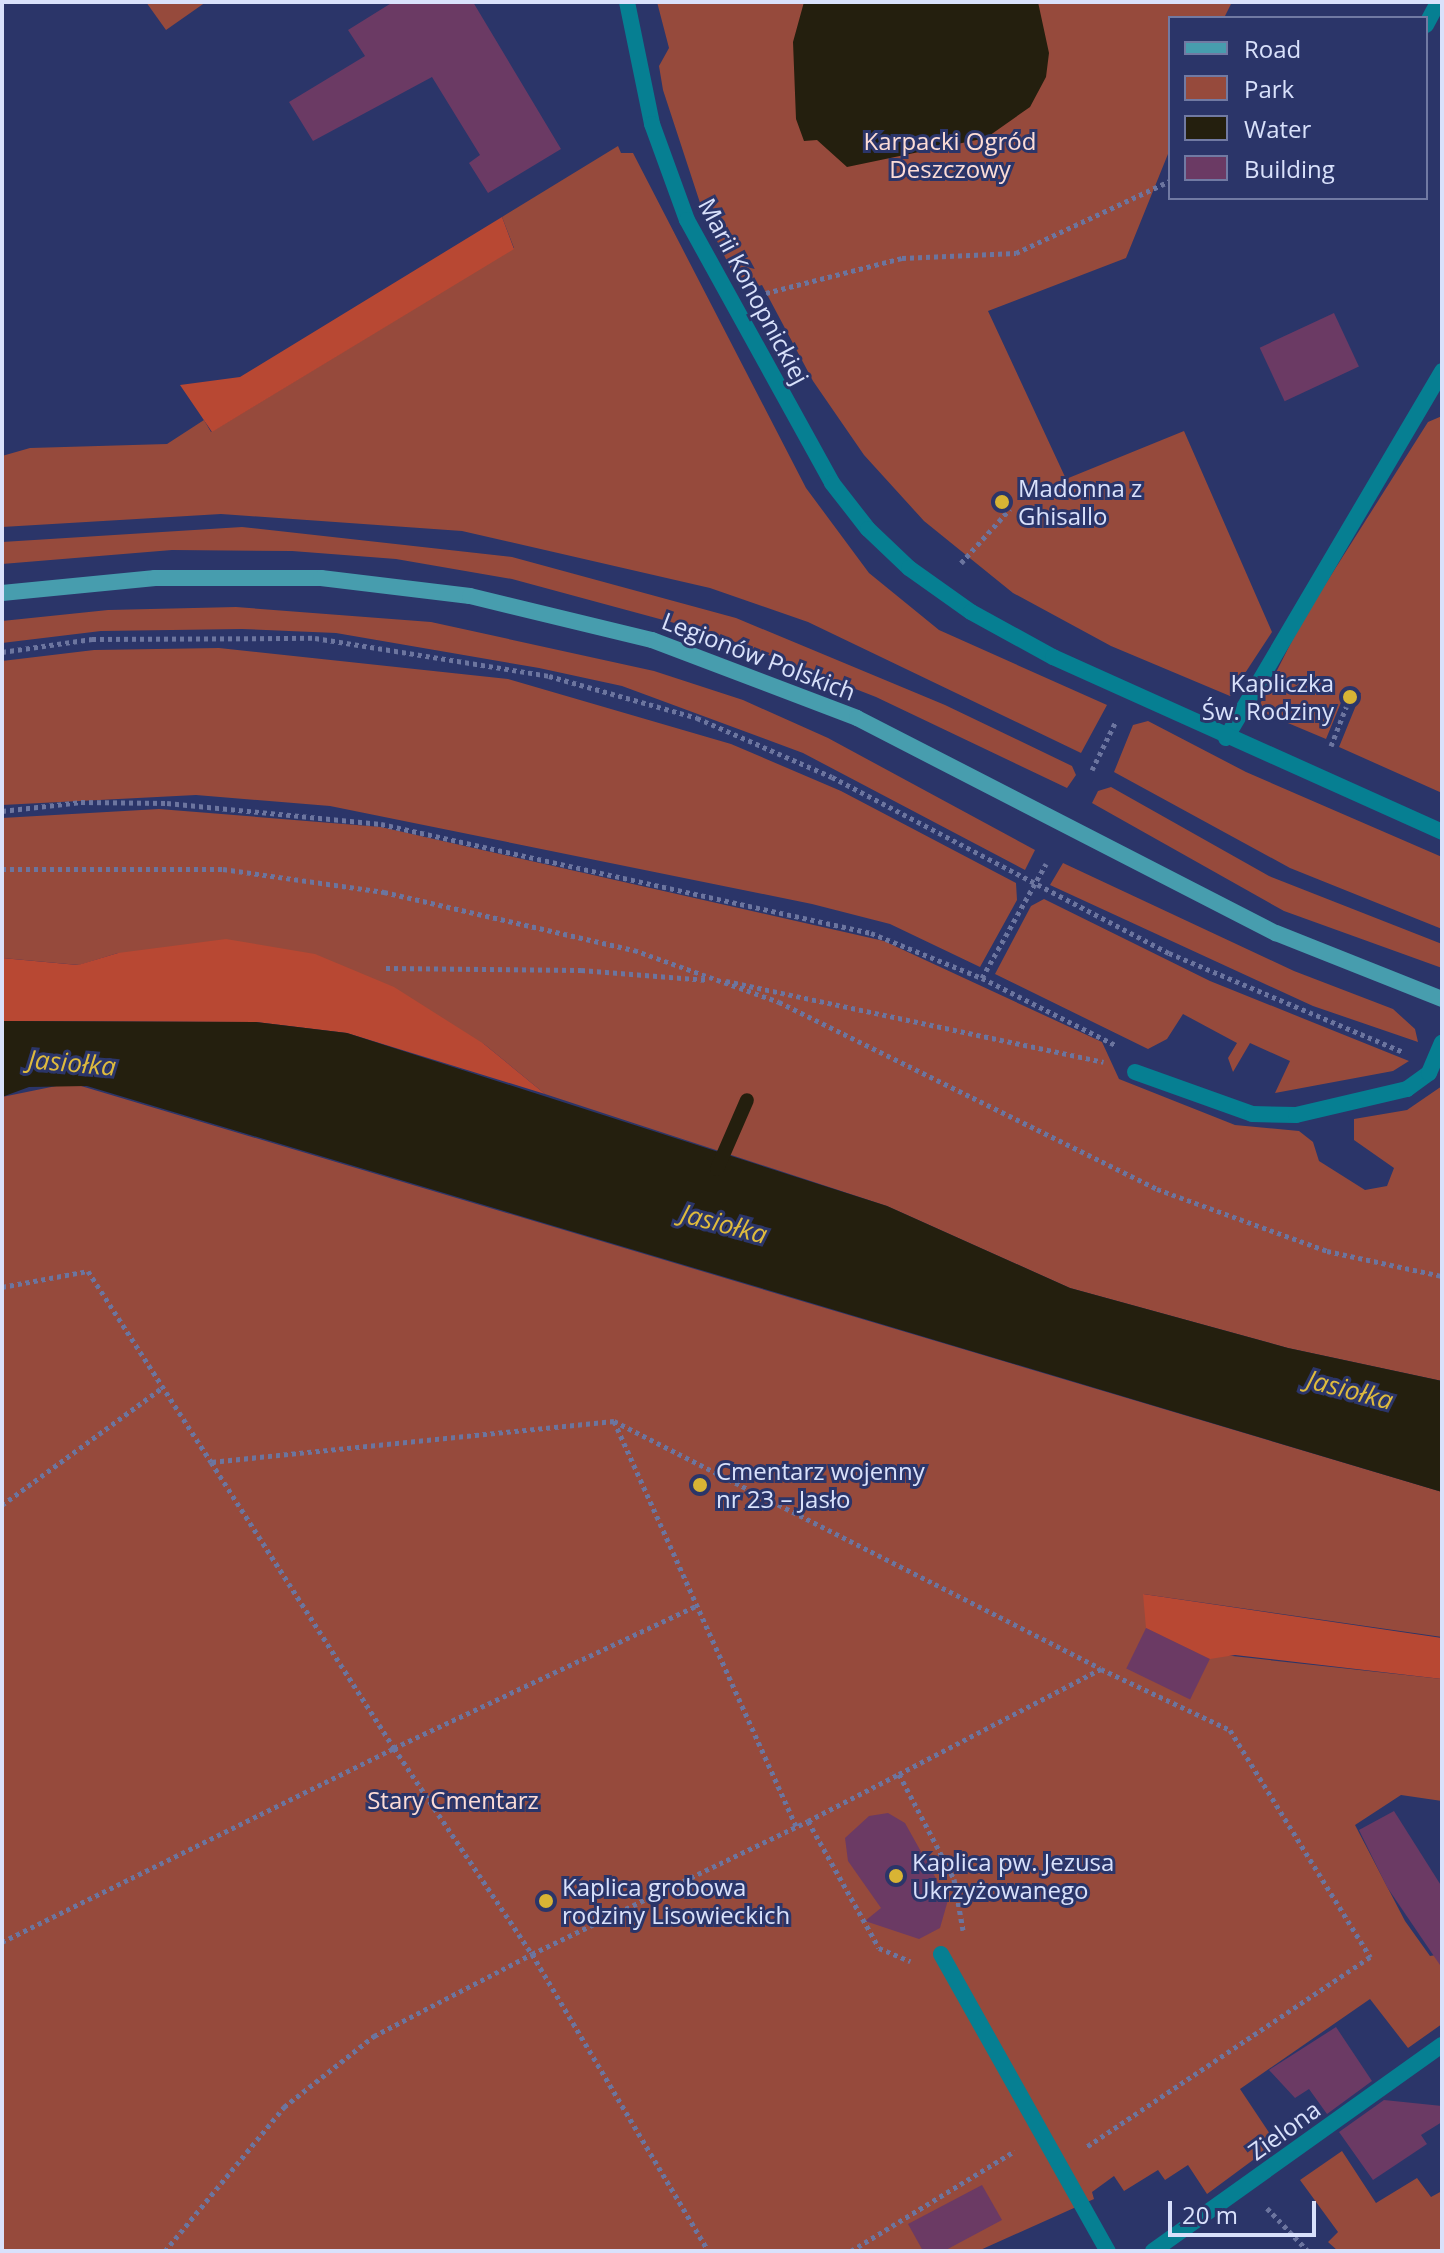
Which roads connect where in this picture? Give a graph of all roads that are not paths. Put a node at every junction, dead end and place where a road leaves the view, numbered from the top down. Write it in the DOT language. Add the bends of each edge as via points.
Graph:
graph roads {
  1 [pos="627,2"];
  2 [pos="1438,2"];
  3 [pos="1428,21"];
  4 [pos="1442,371"];
  5 [pos="2,593"];
  6 [pos="1226,738"];
  7 [pos="1442,832"];
  8 [pos="1442,999"];
  9 [pos="1442,1043"];
  10 [pos="1135,1072"];
  11 [pos="941,1954"];
  12 [pos="1442,2045"];
  13 [pos="1108,2251"];
  14 [pos="1153,2251"];
  1 -- 6 [label="street, Marii Konopnickiej" via="660,155 731,304 832,483 909,568 1053,657"];
  2 -- 3 [label="street"];
  4 -- 6 [label="street"];
  5 -- 8 [label="main road, Legionów Polskich" via="155,578 321,578 470,596 652,640 857,718 1276,933"];
  6 -- 7 [label="street, Marii Konopnickiej"];
  9 -- 10 [label="street" via="1434,1062 1407,1089 1296,1115 1252,1114"];
  11 -- 13 [label="street"];
  12 -- 14 [label="street, Zielona"];
}
